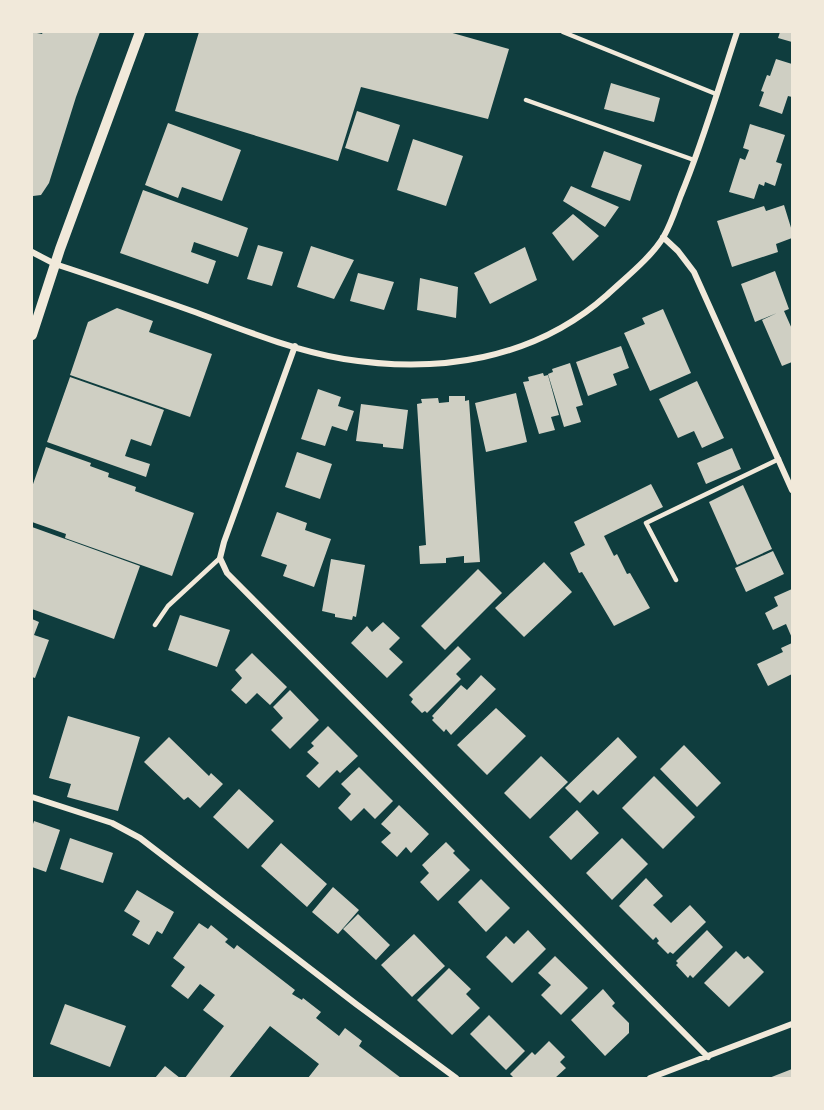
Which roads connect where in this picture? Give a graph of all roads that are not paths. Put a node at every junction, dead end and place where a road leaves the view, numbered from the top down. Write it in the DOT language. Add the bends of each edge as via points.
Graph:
graph roads {
  1 [pos="140,32"];
  2 [pos="563,32"];
  3 [pos="737,32"];
  4 [pos="716,94"];
  5 [pos="526,100"];
  6 [pos="694,160"];
  7 [pos="663,237"];
  8 [pos="32,252"];
  9 [pos="55,264"];
  10 [pos="32,335"];
  11 [pos="295,346"];
  12 [pos="778,459"];
  13 [pos="792,486"];
  14 [pos="220,558"];
  15 [pos="676,580"];
  16 [pos="155,625"];
  17 [pos="32,797"];
  18 [pos="792,1024"];
  19 [pos="708,1057"];
  20 [pos="456,1078"];
  21 [pos="650,1078"];
  1 -- 9 [label="street"];
  2 -- 4 [label="lane"];
  3 -- 4 [label="street"];
  4 -- 6 [label="street"];
  5 -- 6 [label="lane"];
  6 -- 7 [label="street"];
  7 -- 11 [label="street" via="638,267 591,309 544,338 496,356 442,364 388,364"];
  7 -- 12 [label="street" via="694,272"];
  8 -- 9 [label="street"];
  9 -- 10 [label="street"];
  9 -- 11 [label="street"];
  11 -- 14 [label="street"];
  12 -- 13 [label="street"];
  12 -- 15 [label="lane" via="646,523"];
  14 -- 16 [label="lane" via="168,606"];
  14 -- 19 [label="street" via="226,573"];
  17 -- 20 [label="street" via="112,823 140,838"];
  18 -- 19 [label="street"];
  19 -- 21 [label="street"];
}
